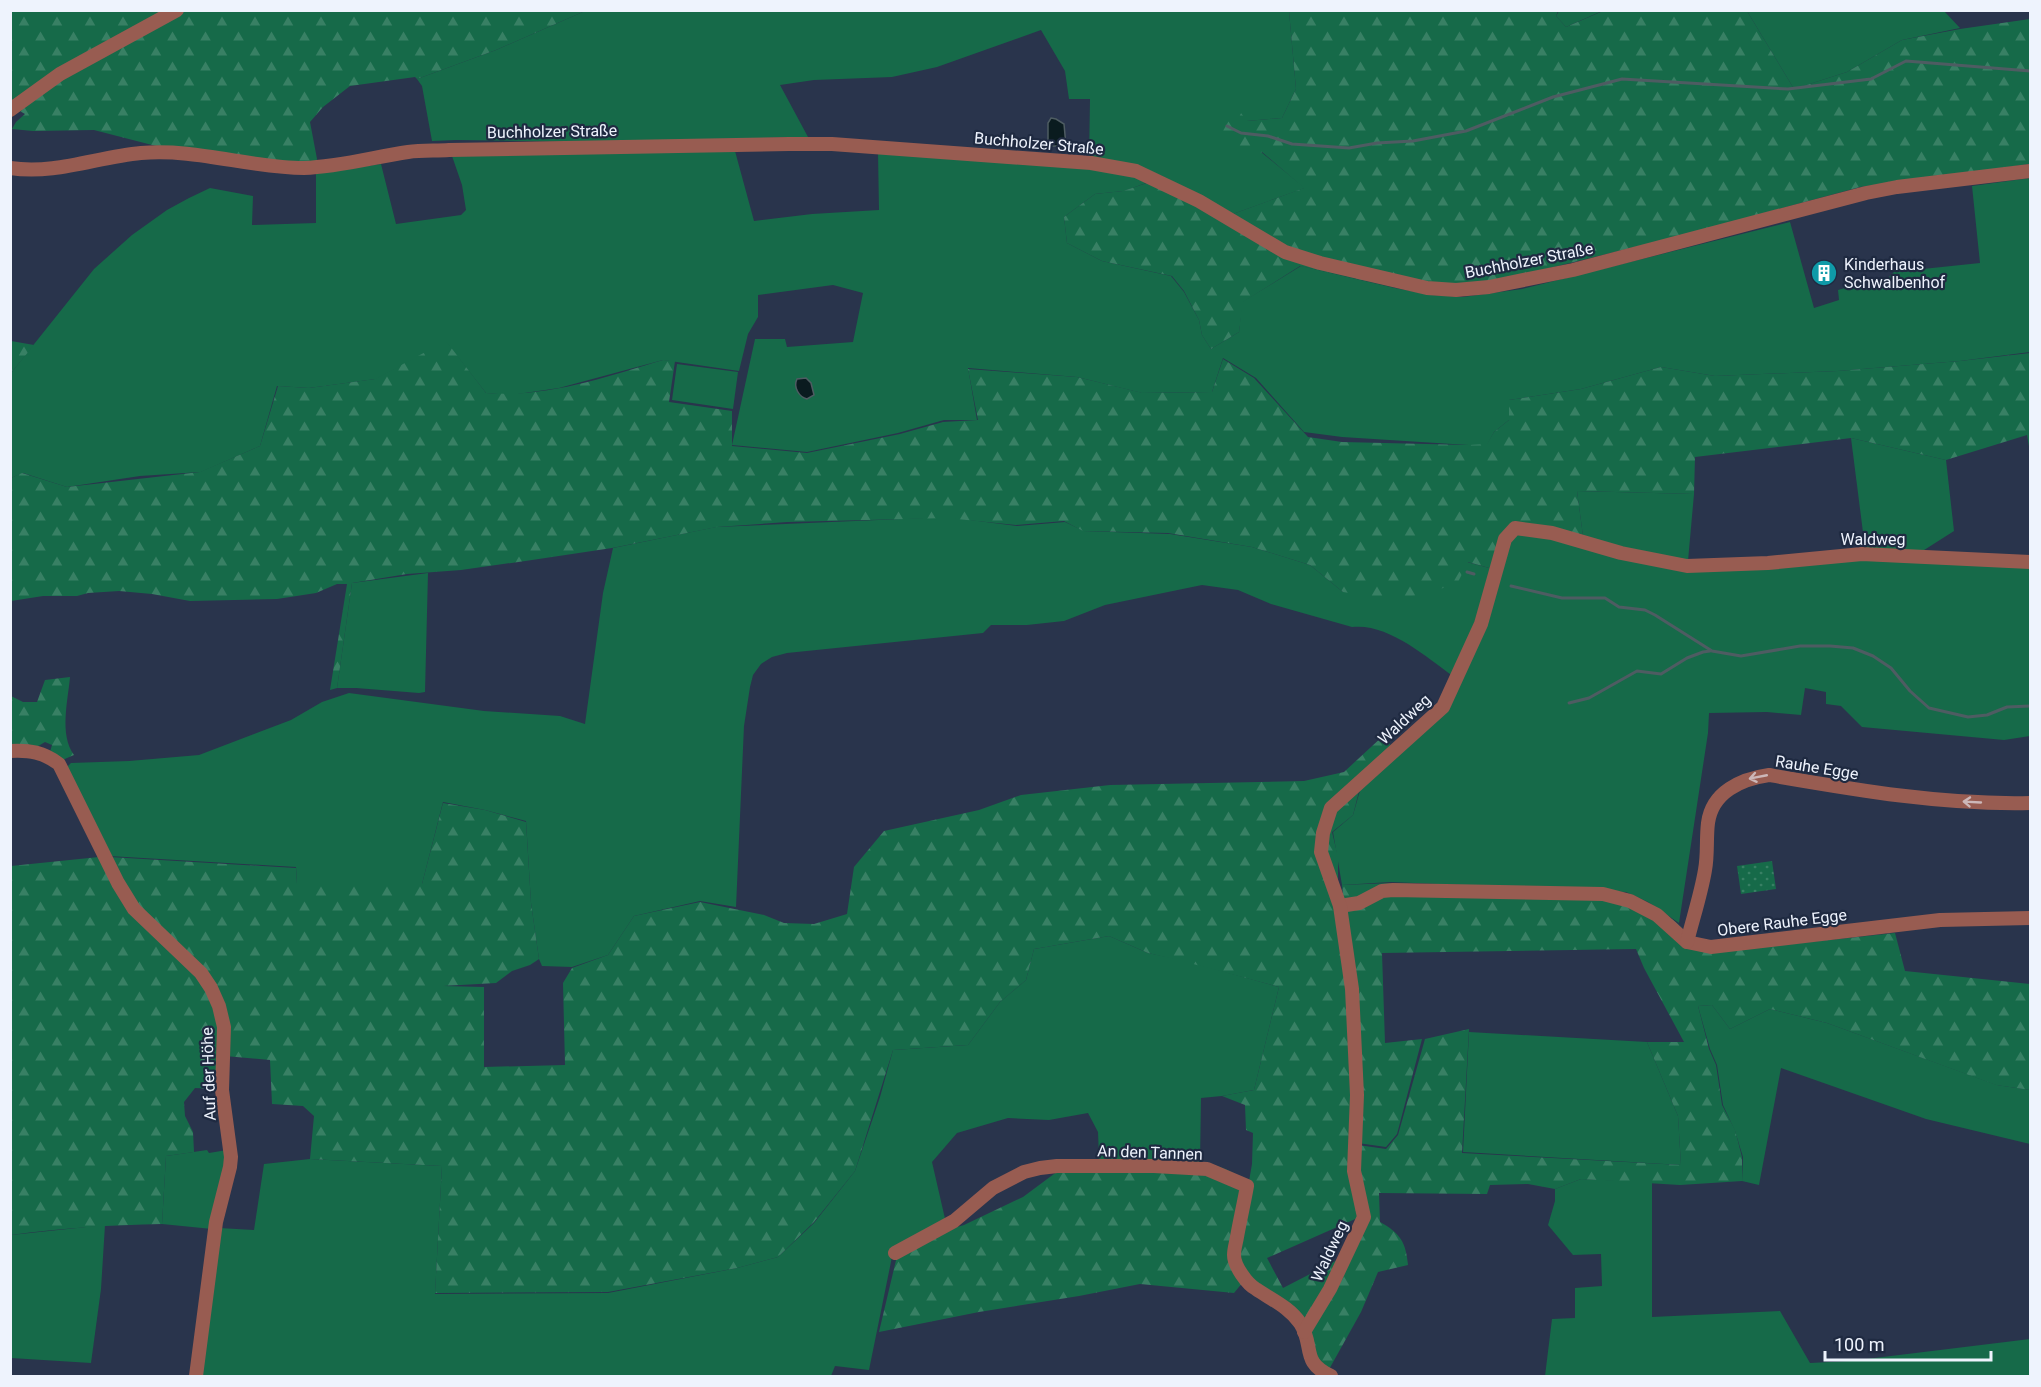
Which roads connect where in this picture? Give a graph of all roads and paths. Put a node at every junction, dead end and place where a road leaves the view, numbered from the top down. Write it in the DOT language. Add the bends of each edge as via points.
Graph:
graph roads {
  1 [pos="177,10"];
  2 [pos="10,110"];
  3 [pos="10,168"];
  4 [pos="2031,171"];
  5 [pos="2031,562"];
  6 [pos="10,751"];
  7 [pos="2031,803"];
  8 [pos="1340,906"];
  9 [pos="2031,918"];
  10 [pos="1687,942"];
  11 [pos="895,1252"];
  12 [pos="1304,1332"];
  13 [pos="196,1377"];
  14 [pos="1331,1377"];
  1 -- 2 [label="street" via="60,74"];
  3 -- 4 [label="street, Buchholzer Straße" via="33,171 141,153 202,155 306,168 439,150 789,144 1091,163 1150,176 1285,252 1427,288 1456,290 1572,270 1866,193"];
  5 -- 8 [label="street, Waldweg" via="1862,554 1687,566 1620,553 1552,532 1515,528 1505,539 1481,624 1443,707 1331,808 1321,852"];
  6 -- 13 [label="street, Auf der Höhe" via="34,751 59,764 134,909 201,973 219,1006 224,1027 222,1090 231,1157 216,1222"];
  7 -- 10 [label="street, Rauhe Egge, one-way" via="1911,797 1769,775 1738,783 1713,804 1708,820 1704,877"];
  8 -- 10 [label="street" via="1393,890 1603,894 1630,901 1657,915"];
  8 -- 12 [label="street, Waldweg" via="1352,989 1357,1103 1354,1171 1364,1217 1330,1289"];
  9 -- 10 [label="street, Obere Rauhe Egge" via="1940,920 1711,947"];
  11 -- 12 [label="street, An den Tannen" via="954,1221 993,1188 1032,1170 1057,1166 1207,1169 1247,1186 1233,1257 1246,1282 1284,1306"];
  12 -- 14 [label="street" via="1314,1365"];
}
